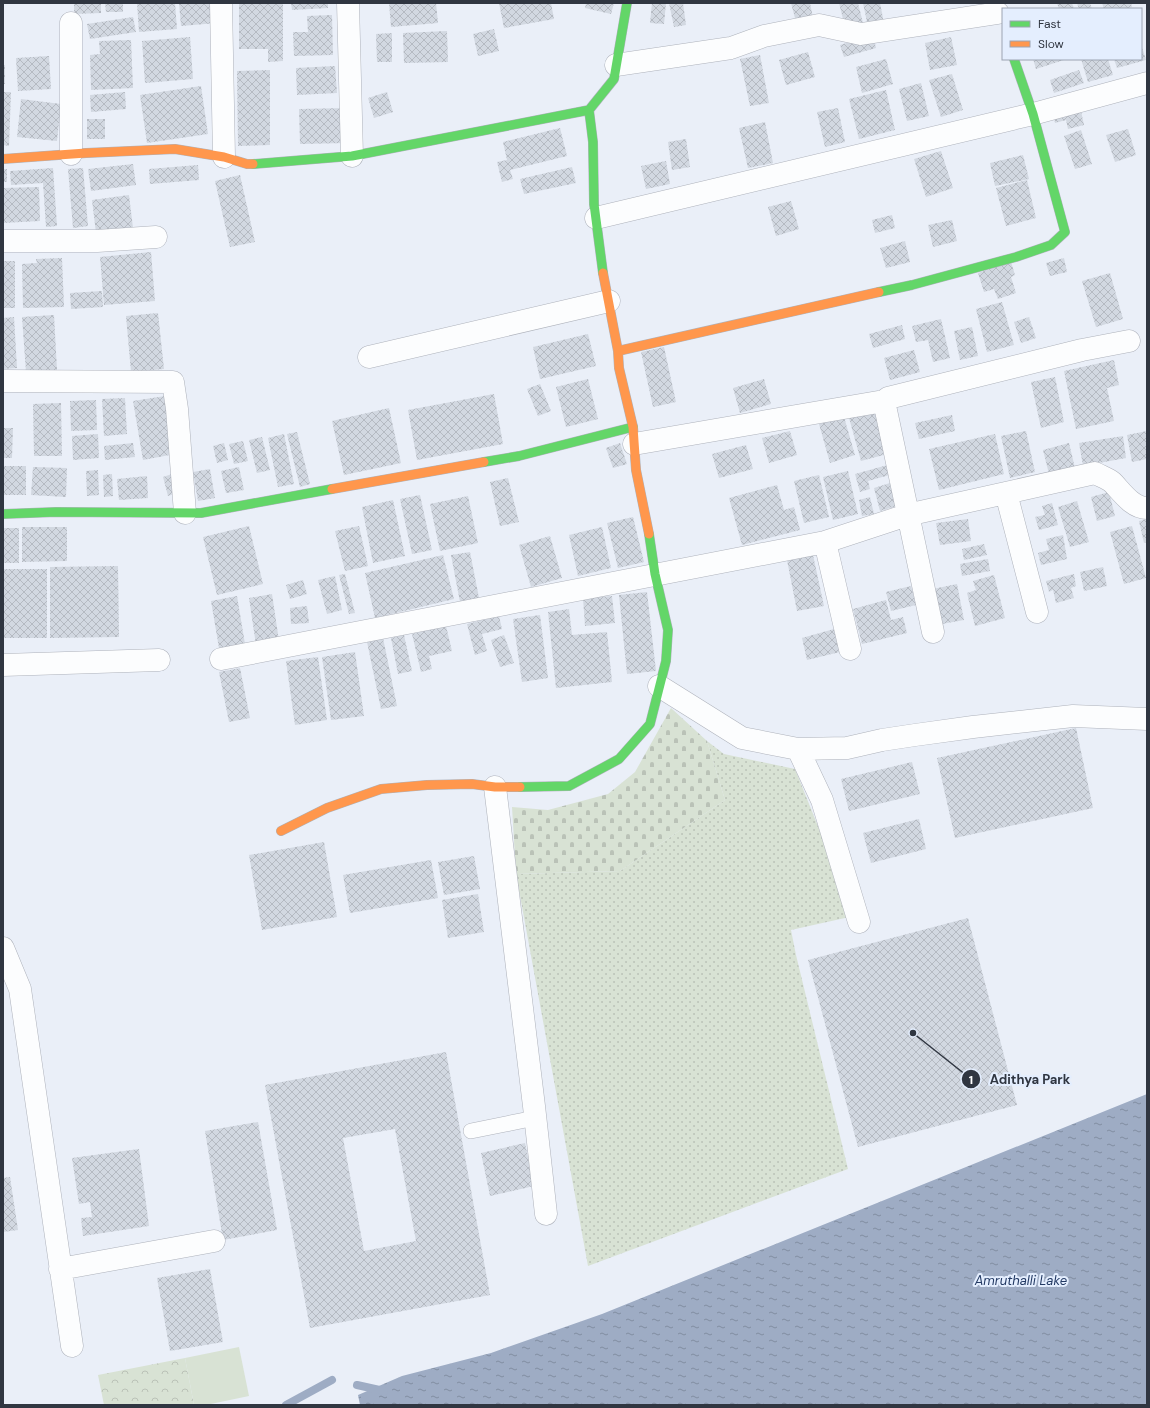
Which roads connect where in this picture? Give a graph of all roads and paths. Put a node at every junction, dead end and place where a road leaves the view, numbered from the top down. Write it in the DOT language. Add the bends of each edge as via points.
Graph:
graph roads {
  1 [pos="221,3"];
  2 [pos="348,3"];
  3 [pos="627,3"];
  4 [pos="999,14"];
  5 [pos="71,23"];
  6 [pos="1014,60"];
  7 [pos="616,65"];
  8 [pos="1147,83"];
  9 [pos="589,110"];
  10 [pos="1032,114"];
  11 [pos="71,154"];
  12 [pos="224,156"];
  13 [pos="352,156"];
  14 [pos="3,159"];
  15 [pos="596,218"];
  16 [pos="156,238"];
  17 [pos="3,241"];
  18 [pos="609,301"];
  19 [pos="1129,340"];
  20 [pos="618,351"];
  21 [pos="369,357"];
  22 [pos="3,381"];
  23 [pos="884,401"];
  24 [pos="634,435"];
  25 [pos="1006,493"];
  26 [pos="1147,508"];
  27 [pos="185,513"];
  28 [pos="3,514"];
  29 [pos="907,515"];
  30 [pos="825,542"];
  31 [pos="655,574"];
  32 [pos="1037,612"];
  33 [pos="933,632"];
  34 [pos="850,649"];
  35 [pos="220,659"];
  36 [pos="159,660"];
  37 [pos="3,664"];
  38 [pos="659,686"];
  39 [pos="1147,719"];
  40 [pos="798,749"];
  41 [pos="495,787"];
  42 [pos="281,831"];
  43 [pos="859,922"];
  44 [pos="3,948"];
  45 [pos="535,1118"];
  46 [pos="470,1131"];
  47 [pos="546,1214"];
  48 [pos="214,1242"];
  49 [pos="60,1269"];
  50 [pos="72,1346"];
  1 -- 12 [label="street"];
  2 -- 13 [label="street"];
  3 -- 7 [label="street"];
  4 -- 7 [label="street" via="861,34 819,25 764,36 730,48"];
  5 -- 11 [label="street"];
  6 -- 10 [label="street"];
  7 -- 9 [label="street" via="614,79"];
  8 -- 10 [label="street"];
  9 -- 13 [label="street"];
  9 -- 15 [label="street"];
  10 -- 15 [label="street"];
  10 -- 20 [label="street" via="1065,232 1051,245 1016,258 912,286"];
  11 -- 12 [label="street" via="175,149"];
  11 -- 14 [label="street"];
  12 -- 13 [label="street" via="247,164"];
  15 -- 18 [label="street"];
  16 -- 17 [label="street"];
  18 -- 20 [label="street"];
  18 -- 21 [label="street"];
  19 -- 23 [label="street"];
  20 -- 24 [label="street" via="619,368"];
  22 -- 27 [label="street" via="173,382"];
  23 -- 24 [label="street"];
  23 -- 29 [label="street"];
  24 -- 27 [label="street" via="201,513"];
  24 -- 31 [label="street" via="636,470"];
  25 -- 26 [label="street" via="1095,473 1110,481 1126,498"];
  25 -- 29 [label="street"];
  25 -- 32 [label="street"];
  27 -- 28 [label="street"];
  29 -- 30 [label="street"];
  29 -- 33 [label="street"];
  30 -- 31 [label="street"];
  30 -- 34 [label="street"];
  31 -- 35 [label="street"];
  31 -- 38 [label="street" via="668,630 666,661"];
  36 -- 37 [label="street"];
  38 -- 40 [label="street" via="742,738"];
  38 -- 41 [label="street" via="650,724 619,759 569,786"];
  39 -- 40 [label="street" via="1073,716 915,735 848,748"];
  40 -- 43 [label="street" via="822,800"];
  41 -- 42 [label="street" via="465,784 381,789 327,808"];
  41 -- 45 [label="street"];
  44 -- 49 [label="street" via="20,989"];
  45 -- 46 [label="lane"];
  45 -- 47 [label="street"];
  48 -- 49 [label="street"];
  49 -- 50 [label="street"];
}
